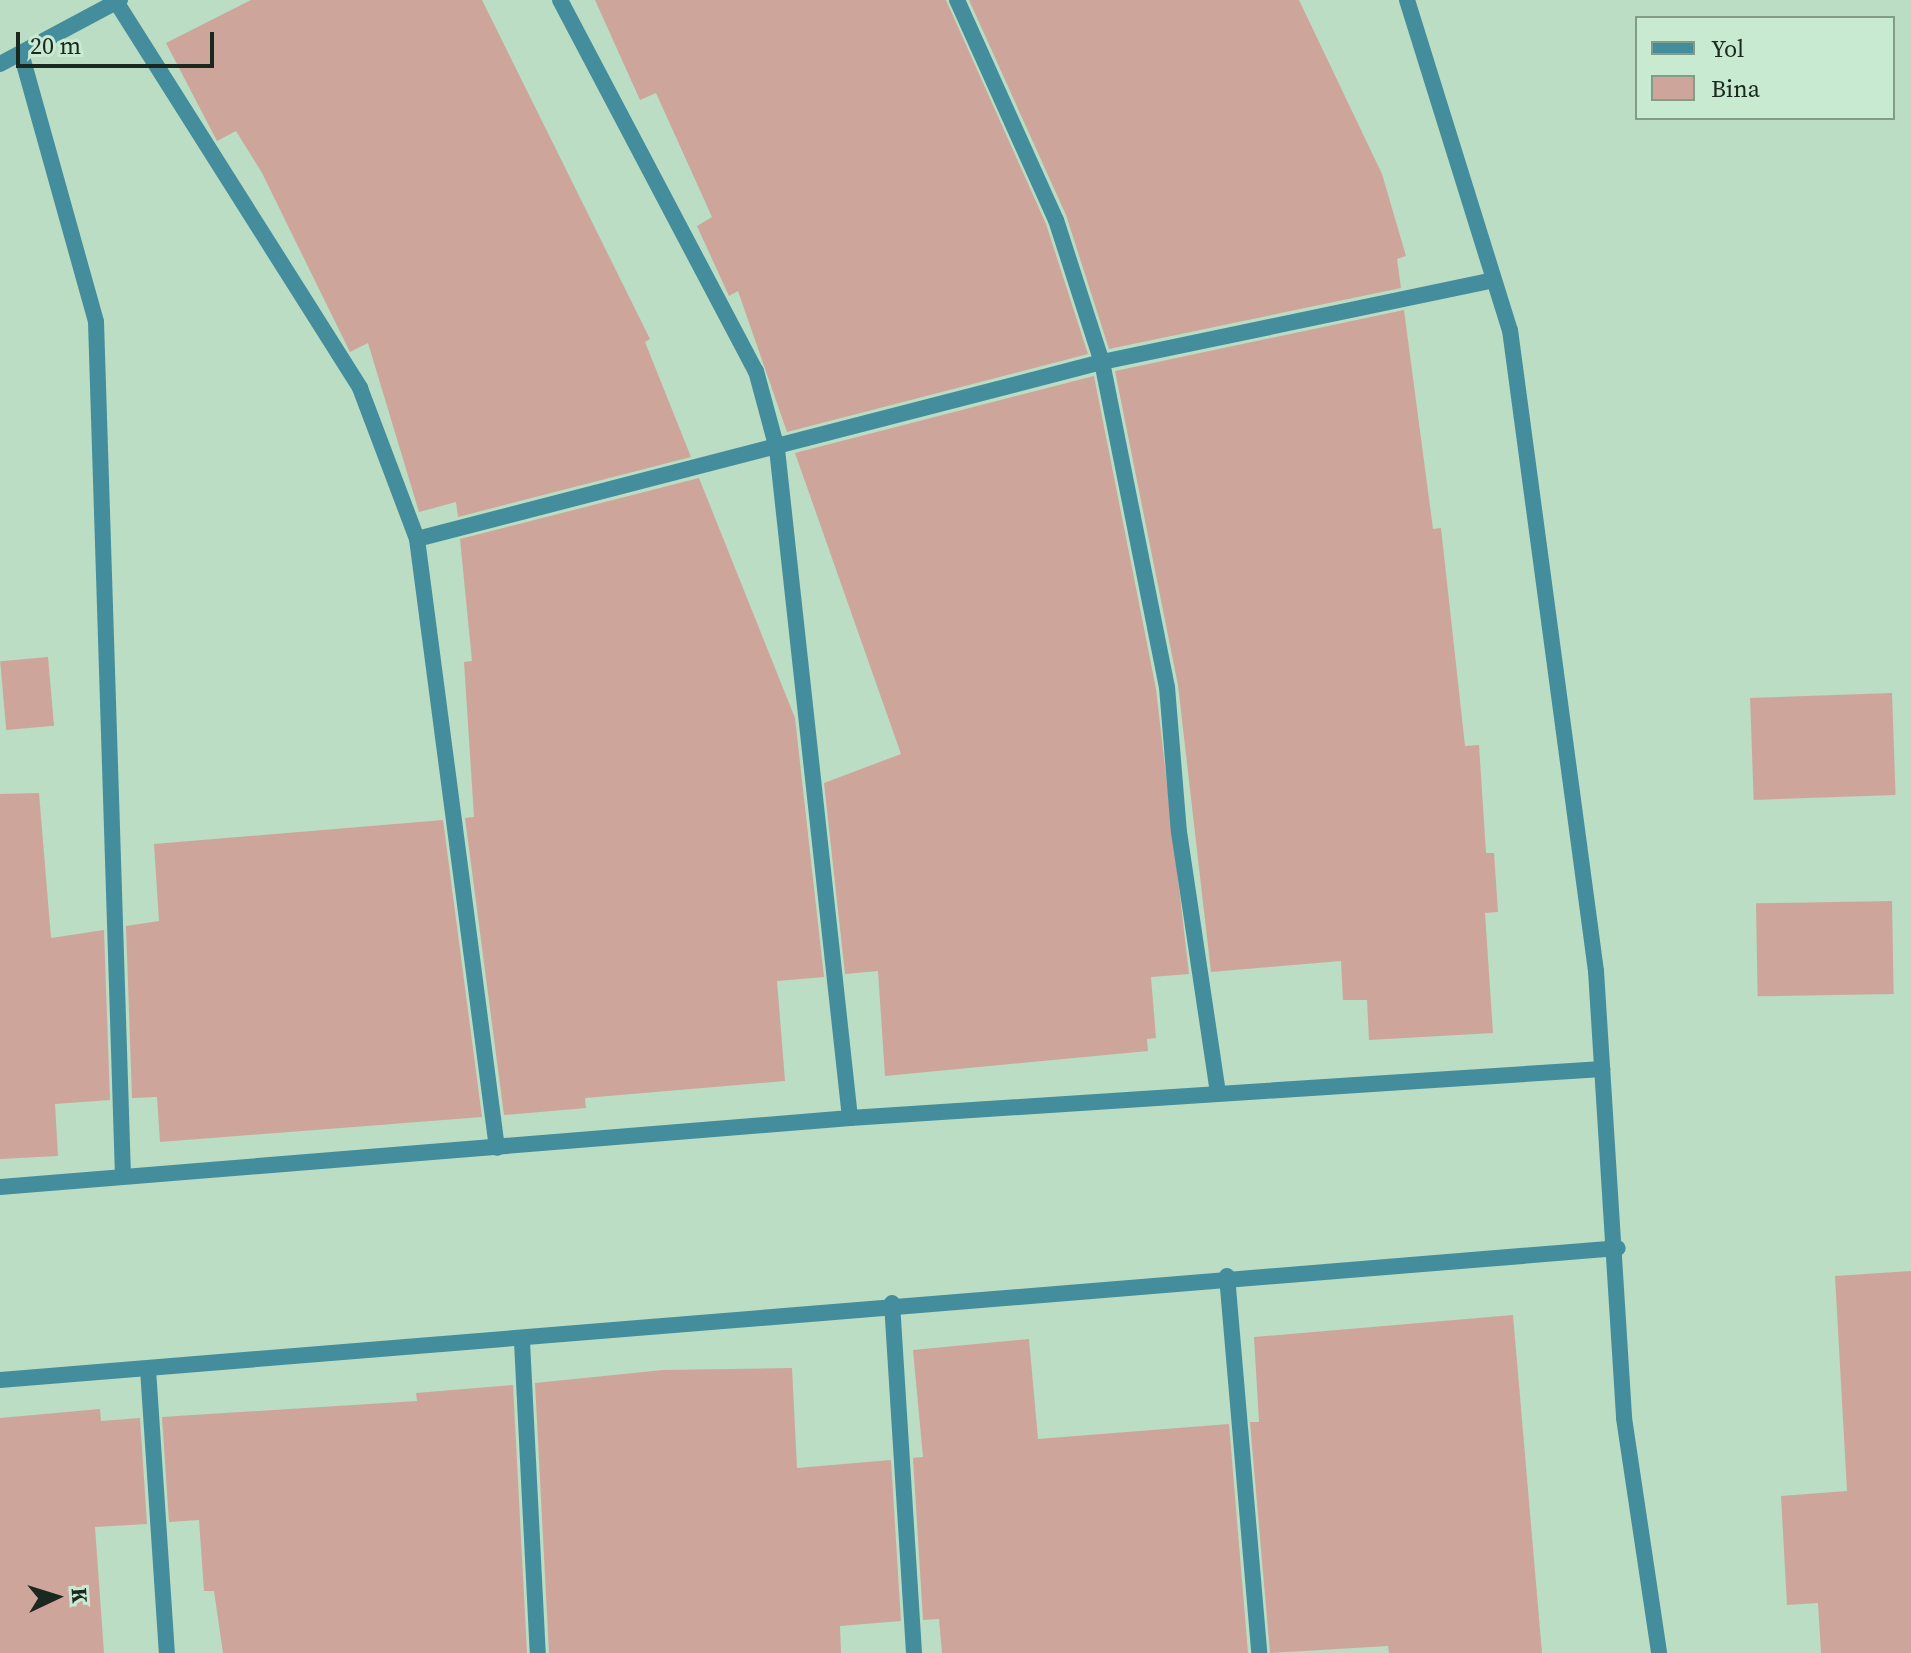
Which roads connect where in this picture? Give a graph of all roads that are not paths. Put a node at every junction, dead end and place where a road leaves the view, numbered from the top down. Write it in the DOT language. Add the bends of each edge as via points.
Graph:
graph roads {
  1 [pos="560,0"];
  2 [pos="957,0"];
  3 [pos="1407,0"];
  4 [pos="117,1"];
  5 [pos="21,53"];
  6 [pos="0,64"];
  7 [pos="1494,280"];
  8 [pos="1102,362"];
  9 [pos="777,449"];
  10 [pos="417,539"];
  11 [pos="1602,1069"];
  12 [pos="1218,1092"];
  13 [pos="850,1118"];
  14 [pos="497,1148"];
  15 [pos="123,1177"];
  16 [pos="0,1187"];
  17 [pos="1618,1248"];
  18 [pos="1227,1276"];
  19 [pos="892,1303"];
  20 [pos="522,1342"];
  21 [pos="148,1369"];
  22 [pos="0,1380"];
  23 [pos="167,1653"];
  24 [pos="538,1653"];
  25 [pos="914,1653"];
  26 [pos="1259,1653"];
  27 [pos="1659,1653"];
  1 -- 9 [label="street" via="756,371"];
  2 -- 8 [label="street" via="1056,220"];
  3 -- 7 [label="street"];
  4 -- 5 [label="street"];
  4 -- 10 [label="street" via="360,388"];
  5 -- 6 [label="street"];
  5 -- 15 [label="street" via="96,322"];
  7 -- 8 [label="street"];
  7 -- 11 [label="street" via="1510,330 1549,606"];
  8 -- 9 [label="street"];
  8 -- 12 [label="street" via="1167,687 1179,832"];
  9 -- 10 [label="street"];
  9 -- 13 [label="street"];
  10 -- 14 [label="street"];
  11 -- 12 [label="street"];
  11 -- 17 [label="street"];
  12 -- 13 [label="street"];
  13 -- 14 [label="street"];
  14 -- 15 [label="street"];
  15 -- 16 [label="street"];
  17 -- 18 [label="street"];
  17 -- 27 [label="street" via="1624,1418"];
  18 -- 19 [label="street"];
  18 -- 26 [label="street"];
  19 -- 20 [label="street"];
  19 -- 25 [label="street"];
  20 -- 21 [label="street"];
  20 -- 24 [label="street"];
  21 -- 22 [label="street"];
  21 -- 23 [label="street"];
}
